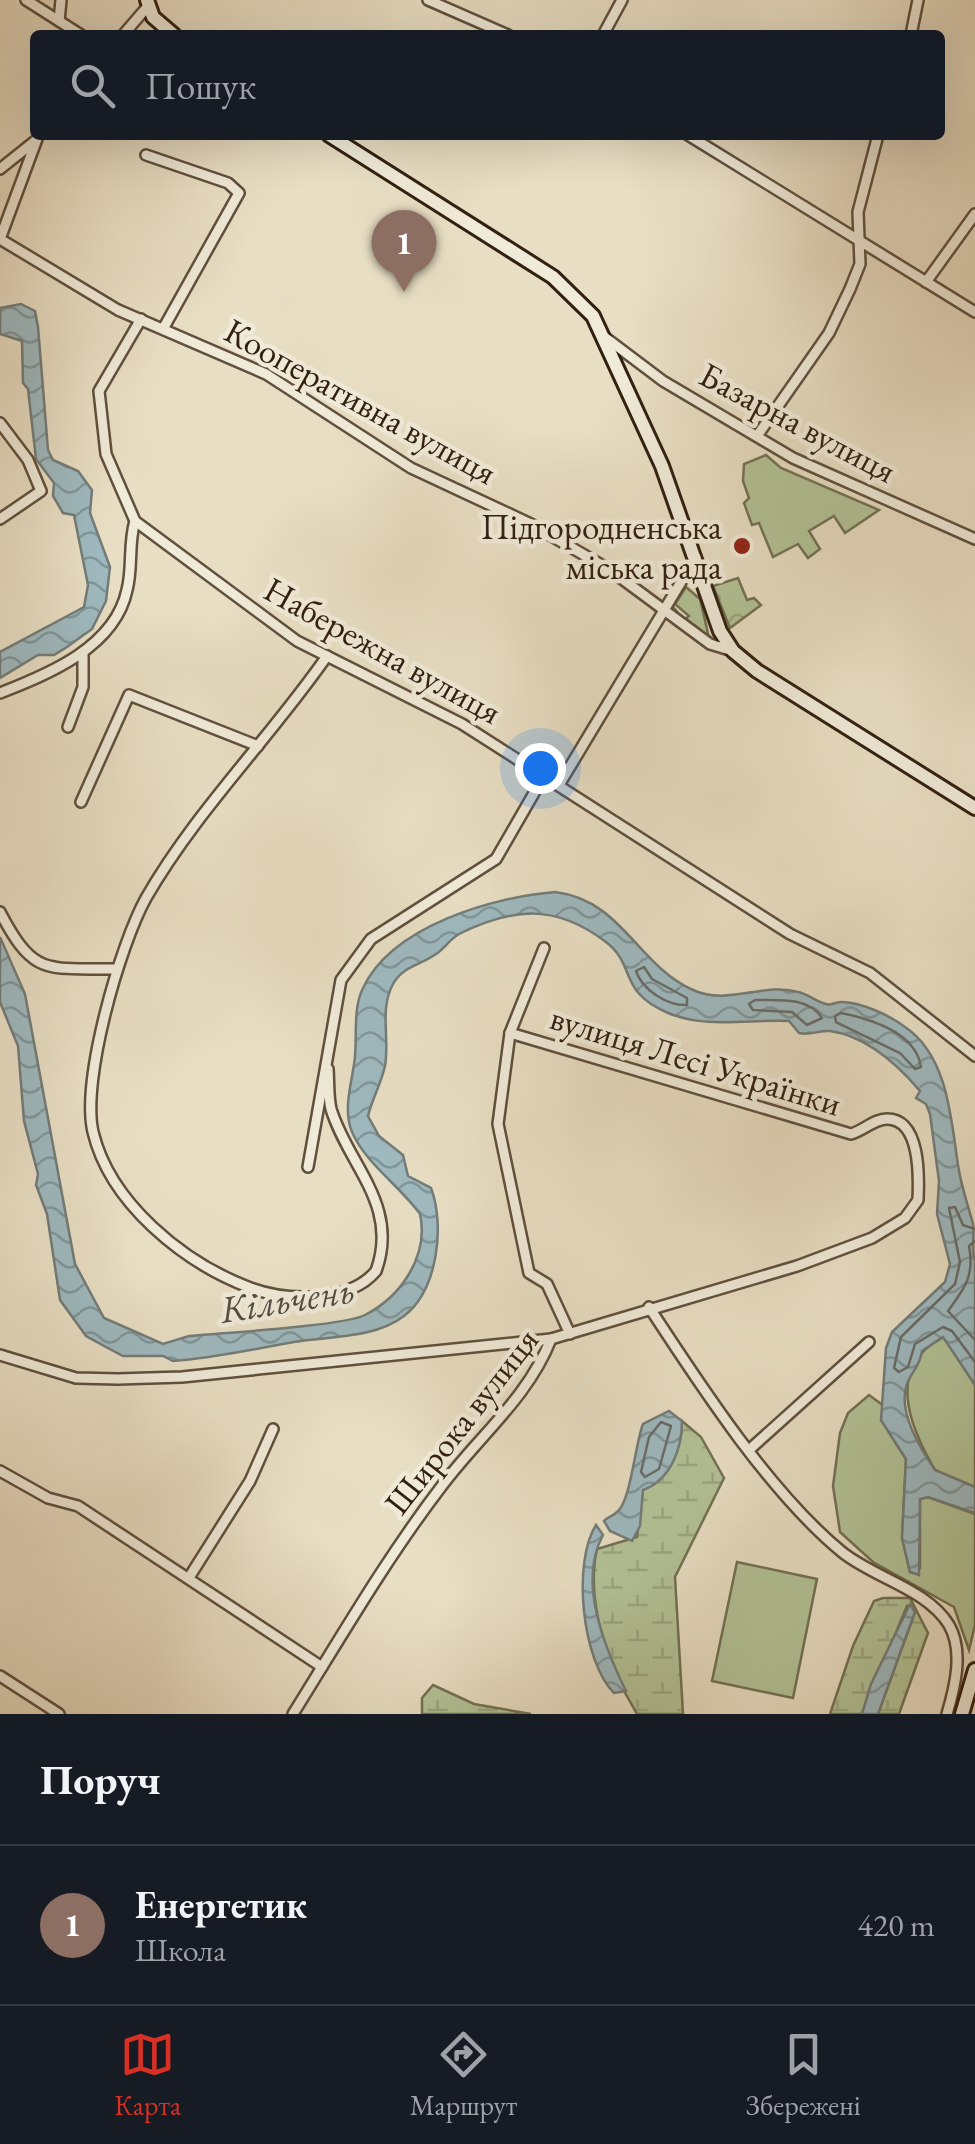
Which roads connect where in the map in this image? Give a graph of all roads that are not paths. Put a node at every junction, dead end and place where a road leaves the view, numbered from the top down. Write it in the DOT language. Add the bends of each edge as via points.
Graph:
graph roads {
  1 [pos="26,0"];
  2 [pos="62,0"];
  3 [pos="428,0"];
  4 [pos="622,0"];
  5 [pos="918,0"];
  6 [pos="148,3"];
  7 [pos="59,21"];
  8 [pos="73,30"];
  9 [pos="127,30"];
  10 [pos="168,30"];
  11 [pos="497,30"];
  12 [pos="606,30"];
  13 [pos="911,30"];
  14 [pos="35,140"];
  15 [pos="38,140"];
  16 [pos="337,140"];
  17 [pos="696,140"];
  18 [pos="877,140"];
  19 [pos="146,154"];
  20 [pos="0,168"];
  21 [pos="975,214"];
  22 [pos="0,239"];
  23 [pos="856,239"];
  24 [pos="926,282"];
  25 [pos="975,312"];
  26 [pos="141,319"];
  27 [pos="163,329"];
  28 [pos="604,337"];
  29 [pos="0,423"];
  30 [pos="757,436"];
  31 [pos="0,519"];
  32 [pos="134,521"];
  33 [pos="975,539"];
  34 [pos="696,557"];
  35 [pos="662,612"];
  36 [pos="733,651"];
  37 [pos="83,652"];
  38 [pos="327,656"];
  39 [pos="0,693"];
  40 [pos="68,727"];
  41 [pos="258,746"];
  42 [pos="545,774"];
  43 [pos="559,785"];
  44 [pos="80,802"];
  45 [pos="975,808"];
  46 [pos="0,912"];
  47 [pos="544,948"];
  48 [pos="115,969"];
  49 [pos="510,1033"];
  50 [pos="975,1056"];
  51 [pos="328,1070"];
  52 [pos="308,1167"];
  53 [pos="918,1200"];
  54 [pos="648,1308"];
  55 [pos="570,1334"];
  56 [pos="552,1339"];
  57 [pos="869,1342"];
  58 [pos="0,1355"];
  59 [pos="273,1429"];
  60 [pos="749,1450"];
  61 [pos="0,1471"];
  62 [pos="190,1576"];
  63 [pos="322,1667"];
  64 [pos="975,1670"];
  65 [pos="0,1676"];
  66 [pos="59,1714"];
  67 [pos="293,1714"];
  68 [pos="947,1714"];
  69 [pos="962,1714"];
  1 -- 7 [label="street"];
  2 -- 7 [label="street"];
  3 -- 11 [label="street"];
  4 -- 12 [label="street"];
  5 -- 13 [label="street"];
  6 -- 9 [label="street"];
  6 -- 10 [label="main road"];
  7 -- 8 [label="street"];
  14 -- 20 [label="street"];
  15 -- 22 [label="street"];
  16 -- 28 [label="main road" via="553,277 593,316"];
  17 -- 23 [label="street"];
  18 -- 23 [label="street"];
  19 -- 27 [label="street" via="228,182 239,194"];
  21 -- 24 [label="street"];
  22 -- 26 [label="street, Кооперативна вулиця" via="56,277"];
  23 -- 24 [label="street"];
  23 -- 30 [label="street" via="860,264 828,333"];
  24 -- 25 [label="street"];
  26 -- 27 [label="street, Кооперативна вулиця"];
  26 -- 32 [label="street" via="99,390 106,454"];
  27 -- 35 [label="street, Кооперативна вулиця" via="266,374 411,468 531,524 610,570"];
  28 -- 30 [label="street, Базарна вулиця"];
  28 -- 34 [label="main road"];
  29 -- 31 [label="street" via="41,491"];
  30 -- 33 [label="street, Базарна вулиця" via="833,479"];
  32 -- 37 [label="street" via="124,605"];
  32 -- 38 [label="street, Набережна вулиця" via="254,612"];
  34 -- 35 [label="street"];
  34 -- 36 [label="main road"];
  35 -- 36 [label="street, Кооперативна вулиця"];
  35 -- 43 [label="street"];
  36 -- 45 [label="main road"];
  37 -- 39 [label="street"];
  37 -- 40 [label="street" via="83,686"];
  38 -- 41 [label="street"];
  38 -- 42 [label="street, Набережна вулиця" via="402,690"];
  41 -- 44 [label="street" via="129,695"];
  41 -- 48 [label="street" via="144,901"];
  42 -- 43 [label="street, Набережна вулиця"];
  42 -- 51 [label="street" via="496,859 361,950 336,996"];
  43 -- 50 [label="street, Набережна вулиця" via="790,934 870,973"];
  46 -- 48 [label="street" via="17,947 33,962"];
  47 -- 49 [label="street, вулиця Лесі Українки"];
  48 -- 51 [label="street" via="92,1107 98,1150 138,1211 168,1240 201,1265 279,1297 350,1287 371,1277 379,1264 375,1198 331,1107"];
  49 -- 53 [label="street, вулиця Лесі Українки" via="851,1134 891,1119 914,1146"];
  49 -- 55 [label="street, вулиця Лесі Українки" via="498,1124 524,1257 529,1273 548,1284"];
  51 -- 52 [label="street"];
  53 -- 54 [label="street, Широка вулиця" via="872,1238"];
  54 -- 55 [label="street, Широка вулиця"];
  54 -- 60 [label="street"];
  55 -- 56 [label="street, Широка вулиця"];
  56 -- 58 [label="street" via="118,1379 76,1378"];
  56 -- 63 [label="street, Широка вулиця" via="518,1396 422,1512"];
  57 -- 60 [label="street"];
  59 -- 62 [label="street" via="250,1481"];
  60 -- 68 [label="street" via="842,1552 918,1596 949,1625 958,1661"];
  61 -- 62 [label="street" via="78,1506"];
  62 -- 63 [label="street"];
  63 -- 67 [label="street, Широка вулиця"];
  64 -- 69 [label="main road"];
  65 -- 66 [label="street"];
}
